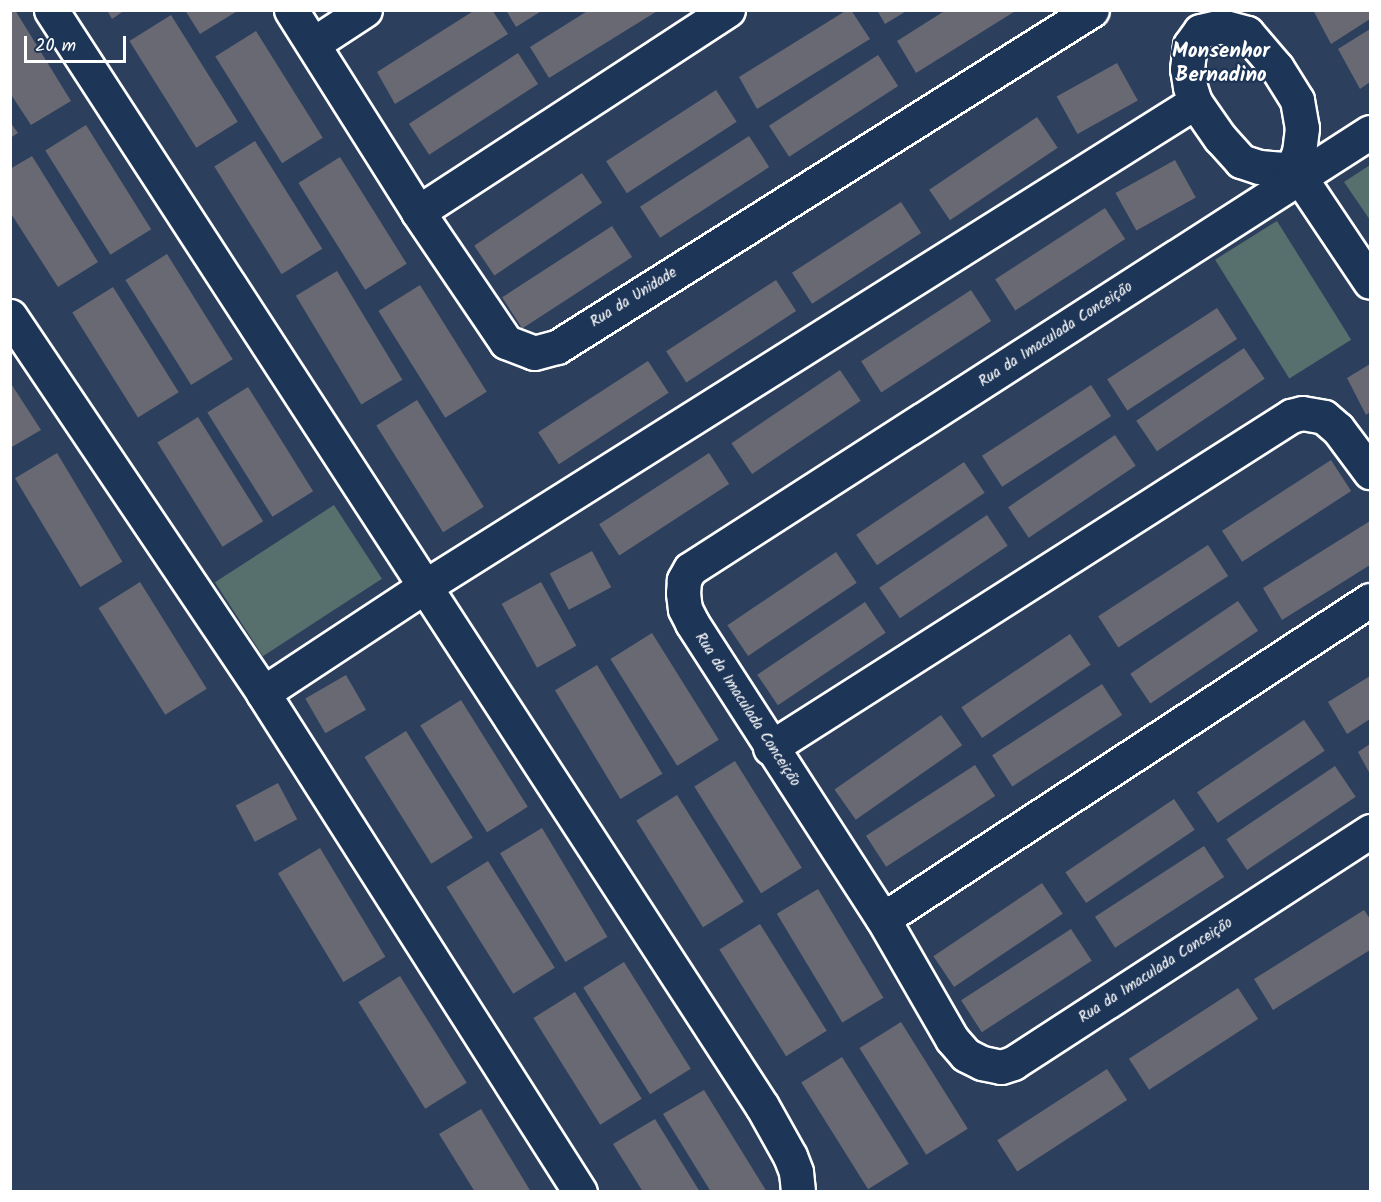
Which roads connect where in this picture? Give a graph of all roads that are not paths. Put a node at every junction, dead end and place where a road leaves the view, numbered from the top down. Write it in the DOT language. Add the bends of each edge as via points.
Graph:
graph roads {
  1 [pos="51,10"];
  2 [pos="291,10"];
  3 [pos="365,10"];
  4 [pos="728,10"];
  5 [pos="1092,10"];
  6 [pos="1196,21"];
  7 [pos="313,44"];
  8 [pos="1195,102"];
  9 [pos="1371,132"];
  10 [pos="1297,173"];
  11 [pos="418,212"];
  12 [pos="1371,282"];
  13 [pos="10,316"];
  14 [pos="1371,472"];
  15 [pos="424,587"];
  16 [pos="1371,600"];
  17 [pos="263,693"];
  18 [pos="770,748"];
  19 [pos="1371,831"];
  20 [pos="883,919"];
  21 [pos="580,1191"];
  22 [pos="798,1191"];
  1 -- 15 [label="street"];
  2 -- 7 [label="street, Rua da Unidade"];
  3 -- 7 [label="street"];
  4 -- 11 [label="street"];
  5 -- 11 [label="street, Rua da Unidade" via="545,352 534,353 506,342"];
  6 -- 8 [label="street" via="1188,54"];
  6 -- 10 [label="street" via="1239,28 1277,68 1298,100 1301,113"];
  7 -- 11 [label="street, Rua da Unidade"];
  8 -- 10 [label="street" via="1240,161"];
  8 -- 15 [label="street"];
  9 -- 10 [label="street, Rua da Imaculada Conceição"];
  10 -- 12 [label="street"];
  10 -- 18 [label="street, Rua da Imaculada Conceição" via="690,569 684,580 685,609"];
  13 -- 17 [label="street"];
  14 -- 18 [label="street" via="1324,417 1302,413 1291,416"];
  15 -- 17 [label="street"];
  15 -- 22 [label="street" via="762,1106 790,1156"];
  16 -- 20 [label="street"];
  17 -- 21 [label="street"];
  18 -- 20 [label="street, Rua da Imaculada Conceição"];
  19 -- 20 [label="street, Rua da Imaculada Conceição" via="1013,1064 1001,1067 961,1052"];
}
